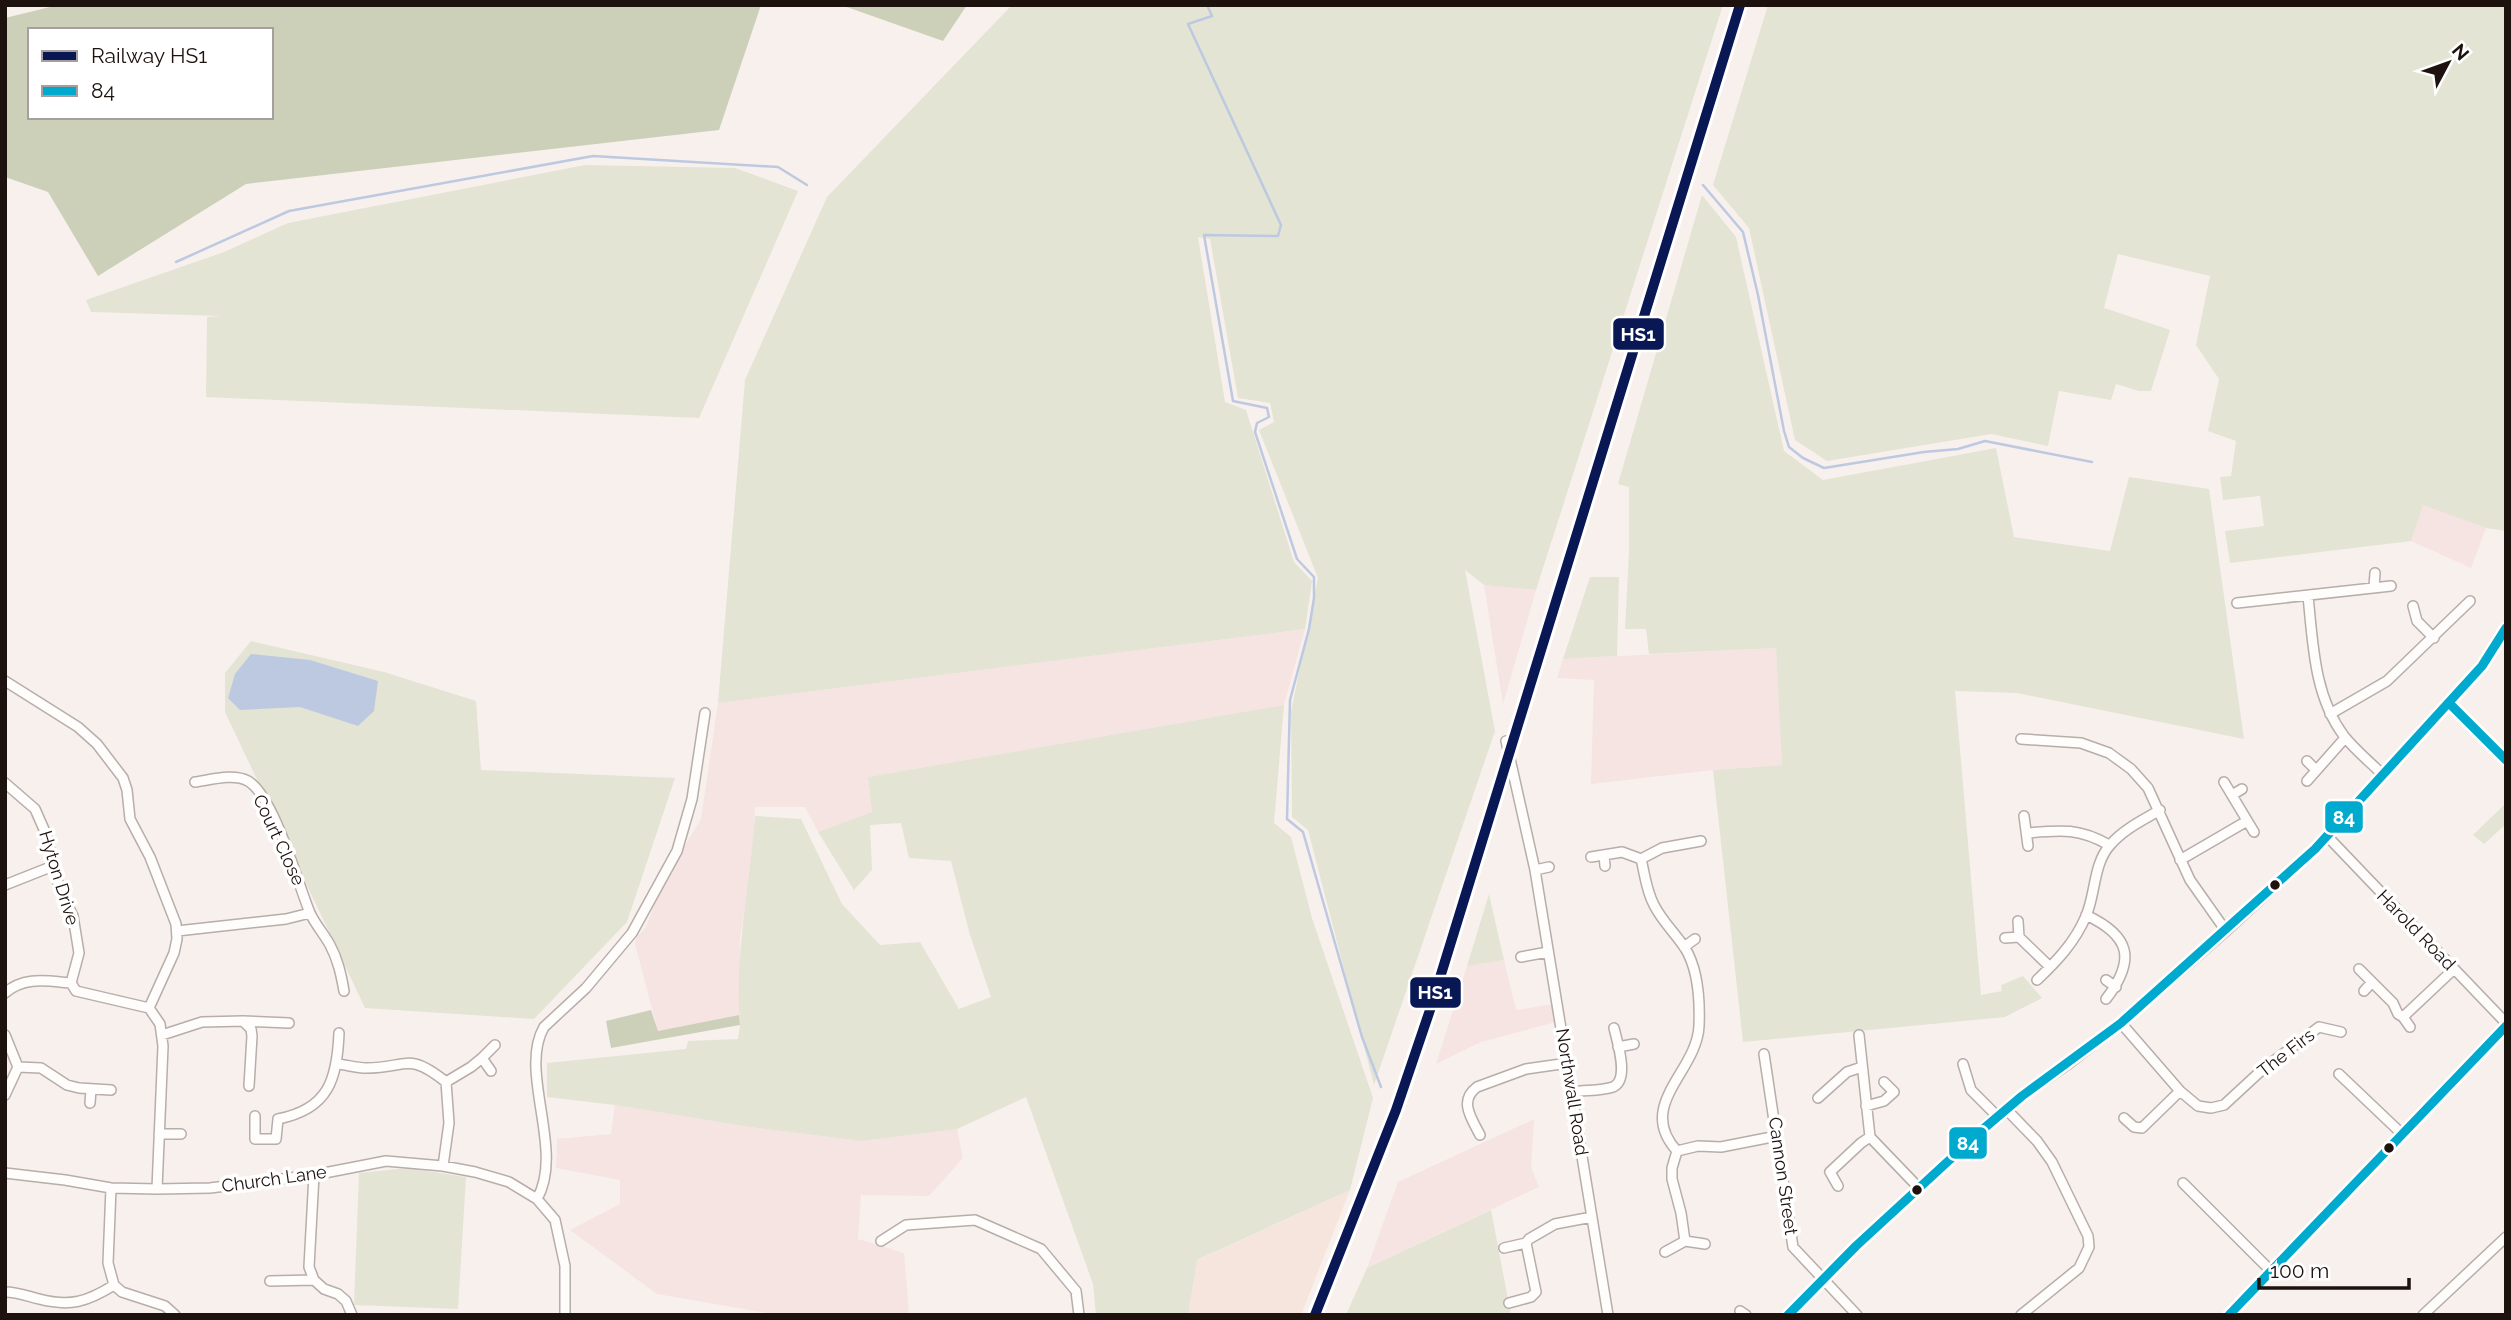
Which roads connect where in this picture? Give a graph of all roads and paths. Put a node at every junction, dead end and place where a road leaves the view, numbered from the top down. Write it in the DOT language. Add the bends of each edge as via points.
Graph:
graph roads {
  1 [pos="2375,573"];
  2 [pos="2391,586"];
  3 [pos="2374,587"];
  4 [pos="2308,596"];
  5 [pos="2470,601"];
  6 [pos="2237,603"];
  7 [pos="2413,606"];
  8 [pos="2506,628"];
  9 [pos="2434,638"];
  10 [pos="5,681"];
  11 [pos="2449,703"];
  12 [pos="705,713"];
  13 [pos="2330,714"];
  14 [pos="2345,738"];
  15 [pos="2021,739"];
  16 [pos="1506,741"];
  17 [pos="2506,760"];
  18 [pos="2308,761"];
  19 [pos="2316,770"];
  20 [pos="2383,775"];
  21 [pos="2307,780"];
  22 [pos="195,782"];
  23 [pos="2224,782"];
  24 [pos="5,783"];
  25 [pos="2242,789"];
  26 [pos="2232,795"];
  27 [pos="2160,810"];
  28 [pos="2024,816"];
  29 [pos="2246,821"];
  30 [pos="1686,829"];
  31 [pos="2254,832"];
  32 [pos="2028,833"];
  33 [pos="2327,836"];
  34 [pos="1701,841"];
  35 [pos="1687,842"];
  36 [pos="2109,845"];
  37 [pos="2028,846"];
  38 [pos="1604,855"];
  39 [pos="1591,857"];
  40 [pos="1641,859"];
  41 [pos="2180,860"];
  42 [pos="53,866"];
  43 [pos="1605,866"];
  44 [pos="1549,867"];
  45 [pos="1535,870"];
  46 [pos="5,885"];
  47 [pos="310,913"];
  48 [pos="2086,915"];
  49 [pos="2018,921"];
  50 [pos="177,931"];
  51 [pos="2226,931"];
  52 [pos="2019,937"];
  53 [pos="2005,938"];
  54 [pos="1695,939"];
  55 [pos="1684,947"];
  56 [pos="1548,952"];
  57 [pos="1521,957"];
  58 [pos="2050,967"];
  59 [pos="2359,969"];
  60 [pos="2454,969"];
  61 [pos="2037,980"];
  62 [pos="2106,980"];
  63 [pos="2372,982"];
  64 [pos="71,983"];
  65 [pos="2116,987"];
  66 [pos="344,991"];
  67 [pos="2364,991"];
  68 [pos="5,993"];
  69 [pos="2106,999"];
  70 [pos="149,1007"];
  71 [pos="2403,1017"];
  72 [pos="243,1021"];
  73 [pos="289,1023"];
  74 [pos="2121,1023"];
  75 [pos="2506,1024"];
  76 [pos="2410,1027"];
  77 [pos="1614,1028"];
  78 [pos="339,1032"];
  79 [pos="2341,1032"];
  80 [pos="5,1035"];
  81 [pos="162,1035"];
  82 [pos="1859,1035"];
  83 [pos="1634,1044"];
  84 [pos="495,1045"];
  85 [pos="1618,1047"];
  86 [pos="1764,1054"];
  87 [pos="482,1058"];
  88 [pos="1568,1063"];
  89 [pos="338,1064"];
  90 [pos="1963,1064"];
  91 [pos="18,1067"];
  92 [pos="1862,1067"];
  93 [pos="491,1071"];
  94 [pos="2339,1074"];
  95 [pos="446,1082"];
  96 [pos="1884,1082"];
  97 [pos="249,1086"];
  98 [pos="92,1090"];
  99 [pos="111,1090"];
  100 [pos="1573,1091"];
  101 [pos="2180,1091"];
  102 [pos="5,1095"];
  103 [pos="1818,1098"];
  104 [pos="90,1103"];
  105 [pos="1866,1106"];
  106 [pos="2006,1109"];
  107 [pos="255,1116"];
  108 [pos="1997,1116"];
  109 [pos="2124,1118"];
  110 [pos="2401,1133"];
  111 [pos="159,1134"];
  112 [pos="181,1135"];
  113 [pos="1480,1135"];
  114 [pos="1777,1136"];
  115 [pos="1870,1137"];
  116 [pos="1677,1152"];
  117 [pos="443,1166"];
  118 [pos="5,1173"];
  119 [pos="314,1175"];
  120 [pos="2183,1183"];
  121 [pos="1838,1186"];
  122 [pos="111,1188"];
  123 [pos="1919,1188"];
  124 [pos="157,1189"];
  125 [pos="537,1199"];
  126 [pos="1592,1217"];
  127 [pos="2506,1237"];
  128 [pos="881,1241"];
  129 [pos="1685,1241"];
  130 [pos="1526,1243"];
  131 [pos="1705,1244"];
  132 [pos="1504,1248"];
  133 [pos="1665,1252"];
  134 [pos="2272,1271"];
  135 [pos="1824,1279"];
  136 [pos="314,1280"];
  137 [pos="270,1281"];
  138 [pos="114,1285"];
  139 [pos="5,1292"];
  140 [pos="1509,1303"];
  141 [pos="176,1315"];
  142 [pos="352,1315"];
  143 [pos="565,1315"];
  144 [pos="1079,1315"];
  145 [pos="1608,1315"];
  146 [pos="1788,1315"];
  147 [pos="1857,1315"];
  148 [pos="2021,1315"];
  149 [pos="2229,1315"];
  150 [pos="2423,1315"];
  1 -- 3 [label="street"];
  2 -- 3 [label="street"];
  3 -- 4 [label="street"];
  4 -- 6 [label="street"];
  4 -- 13 [label="street" via="2321,691"];
  5 -- 9 [label="street"];
  7 -- 9 [label="street" via="2417,621"];
  8 -- 11 [label="street" via="2482,666"];
  9 -- 13 [label="street" via="2379,687"];
  10 -- 50 [label="street" via="78,727 110,759 123,778 130,819 150,857"];
  11 -- 17 [label="street"];
  11 -- 20 [label="street"];
  12 -- 125 [label="street" via="692,799 677,851 632,933 538,1038 536,1072 546,1175"];
  13 -- 14 [label="street"];
  14 -- 19 [label="street"];
  14 -- 20 [label="street"];
  15 -- 27 [label="street" via="2081,743 2109,753 2148,788"];
  16 -- 45 [label="street, Northwall Road"];
  18 -- 19 [label="street"];
  19 -- 21 [label="street"];
  20 -- 33 [label="street"];
  22 -- 47 [label="street, Court Close" via="237,778 254,786 286,847"];
  23 -- 26 [label="street"];
  24 -- 42 [label="street, Hyton Drive" via="41,819"];
  25 -- 26 [label="street"];
  26 -- 29 [label="street"];
  27 -- 36 [label="street"];
  27 -- 41 [label="street"];
  28 -- 32 [label="street"];
  29 -- 31 [label="street"];
  29 -- 41 [label="street"];
  30 -- 35 [label="street"];
  32 -- 36 [label="street" via="2072,830"];
  32 -- 37 [label="street"];
  33 -- 51 [label="street"];
  33 -- 60 [label="street, Harold Road"];
  34 -- 35 [label="street"];
  35 -- 40 [label="street"];
  36 -- 48 [label="street" via="2099,863"];
  38 -- 39 [label="street"];
  38 -- 40 [label="street" via="1622,852"];
  38 -- 43 [label="street"];
  40 -- 55 [label="street" via="1646,889"];
  41 -- 51 [label="street"];
  42 -- 46 [label="street"];
  42 -- 64 [label="street, Hyton Drive" via="72,916 79,953"];
  44 -- 45 [label="street"];
  45 -- 56 [label="street, Northwall Road"];
  47 -- 50 [label="street"];
  47 -- 66 [label="street, Court Close" via="340,965"];
  48 -- 58 [label="street" via="2067,950"];
  48 -- 65 [label="street" via="2106,925 2118,938 2125,966"];
  49 -- 52 [label="street"];
  50 -- 70 [label="street" via="174,953"];
  51 -- 74 [label="street"];
  52 -- 53 [label="street"];
  52 -- 58 [label="street"];
  54 -- 55 [label="street"];
  55 -- 116 [label="street" via="1695,972 1699,1027 1687,1064 1667,1094 1663,1111 1663,1131"];
  56 -- 57 [label="street"];
  56 -- 88 [label="street, Northwall Road"];
  58 -- 61 [label="street"];
  59 -- 63 [label="street"];
  60 -- 71 [label="street"];
  60 -- 75 [label="street, Harold Road"];
  62 -- 65 [label="street"];
  63 -- 67 [label="street"];
  63 -- 71 [label="street"];
  64 -- 68 [label="street" via="36,980"];
  64 -- 70 [label="street" via="76,991"];
  65 -- 69 [label="street"];
  70 -- 81 [label="street"];
  71 -- 76 [label="street"];
  72 -- 73 [label="street"];
  72 -- 81 [label="street" via="202,1022"];
  72 -- 97 [label="street" via="252,1035"];
  74 -- 101 [label="street"];
  74 -- 106 [label="street"];
  75 -- 110 [label="street"];
  77 -- 85 [label="street"];
  78 -- 89 [label="street"];
  79 -- 101 [label="street, The Firs" via="2319,1027 2224,1105 2198,1105"];
  80 -- 91 [label="street"];
  81 -- 111 [label="street"];
  82 -- 92 [label="street"];
  83 -- 85 [label="street"];
  84 -- 87 [label="street"];
  85 -- 100 [label="street" via="1622,1074 1618,1083"];
  86 -- 114 [label="street, Cannon Street"];
  87 -- 93 [label="street"];
  87 -- 95 [label="street"];
  88 -- 100 [label="street, Northwall Road"];
  88 -- 113 [label="street" via="1526,1069 1471,1091 1468,1109"];
  89 -- 95 [label="street" via="366,1068 406,1062 418,1064"];
  89 -- 107 [label="street" via="324,1096 293,1116 278,1119 276,1139 255,1139"];
  90 -- 108 [label="street" via="1971,1090"];
  91 -- 98 [label="street" via="41,1068 67,1085"];
  91 -- 102 [label="street"];
  92 -- 103 [label="street" via="1847,1072"];
  92 -- 105 [label="street"];
  94 -- 110 [label="street"];
  95 -- 117 [label="street" via="449,1123"];
  96 -- 105 [label="street" via="1894,1092 1884,1101"];
  98 -- 99 [label="street"];
  98 -- 104 [label="street"];
  100 -- 126 [label="street, Northwall Road"];
  101 -- 109 [label="street" via="2142,1128"];
  105 -- 115 [label="street"];
  106 -- 108 [label="street"];
  106 -- 148 [label="street" via="2052,1162 2089,1247 2079,1268"];
  108 -- 123 [label="street"];
  110 -- 134 [label="street"];
  111 -- 112 [label="street"];
  111 -- 124 [label="street"];
  114 -- 116 [label="street"];
  114 -- 135 [label="street, Cannon Street" via="1793,1247"];
  115 -- 121 [label="street" via="1830,1172"];
  115 -- 123 [label="street"];
  116 -- 129 [label="street" via="1671,1168"];
  117 -- 119 [label="street, Church Lane" via="386,1161"];
  117 -- 125 [label="street, Church Lane" via="509,1182"];
  118 -- 122 [label="street, Church Lane"];
  119 -- 124 [label="street, Church Lane" via="210,1188"];
  119 -- 136 [label="street" via="309,1267"];
  120 -- 134 [label="street"];
  122 -- 124 [label="street, Church Lane"];
  122 -- 138 [label="street" via="108,1263"];
  123 -- 135 [label="street"];
  125 -- 143 [label="street" via="557,1228 565,1266"];
  126 -- 130 [label="street" via="1555,1224"];
  126 -- 145 [label="street, Northwall Road"];
  127 -- 150 [label="street"];
  128 -- 144 [label="street" via="906,1225 975,1220 1041,1249 1076,1290"];
  129 -- 131 [label="street"];
  129 -- 133 [label="street"];
  130 -- 132 [label="street"];
  130 -- 140 [label="street" via="1536,1292"];
  134 -- 149 [label="street"];
  135 -- 146 [label="street"];
  135 -- 147 [label="street, Cannon Street"];
  136 -- 137 [label="street"];
  136 -- 142 [label="street" via="346,1301"];
  138 -- 139 [label="street" via="85,1301 71,1303"];
  138 -- 141 [label="street"];
}
